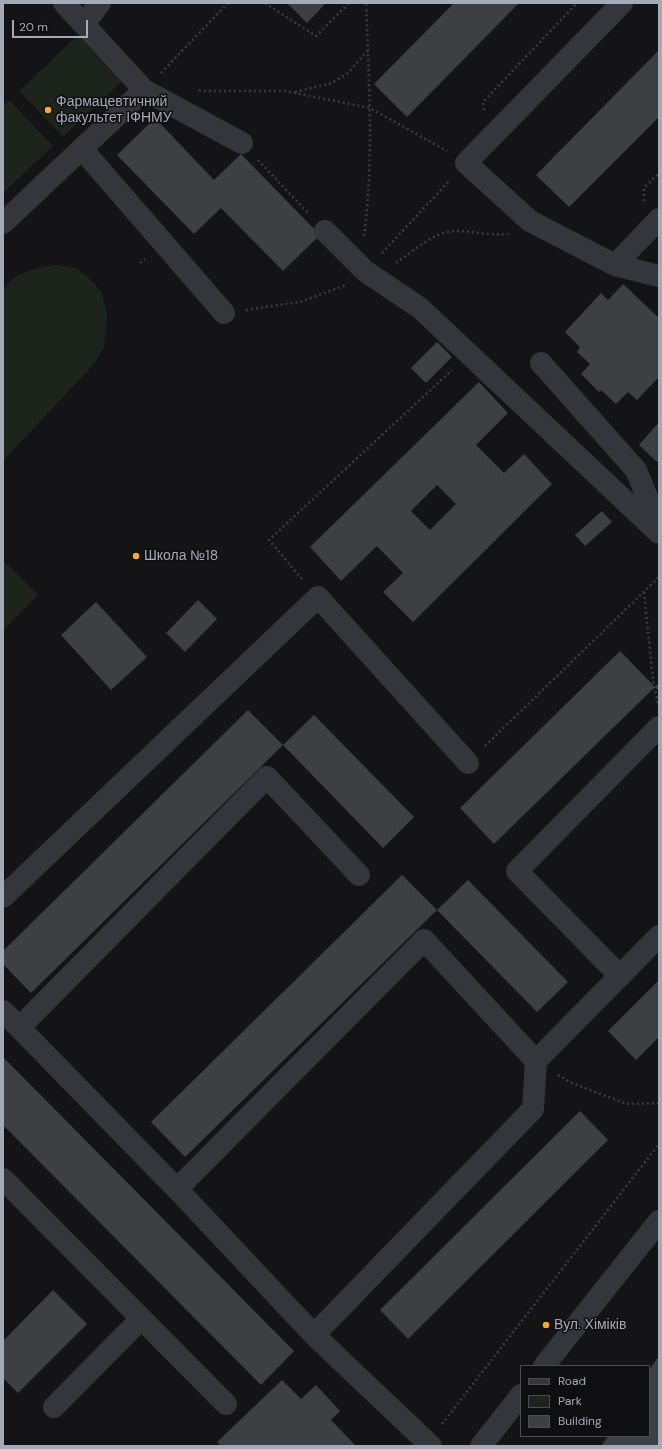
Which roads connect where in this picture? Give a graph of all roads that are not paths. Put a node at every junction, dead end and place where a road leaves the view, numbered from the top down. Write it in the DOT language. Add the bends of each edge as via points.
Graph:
graph roads {
  1 [pos="64,3"];
  2 [pos="100,3"];
  3 [pos="622,3"];
  4 [pos="84,24"];
  5 [pos="144,90"];
  6 [pos="242,143"];
  7 [pos="82,149"];
  8 [pos="659,219"];
  9 [pos="3,223"];
  10 [pos="325,231"];
  11 [pos="615,265"];
  12 [pos="659,276"];
  13 [pos="224,313"];
  14 [pos="540,363"];
  15 [pos="659,526"];
  16 [pos="659,533"];
  17 [pos="659,727"];
  18 [pos="468,763"];
  19 [pos="359,876"];
  20 [pos="3,897"];
  21 [pos="659,936"];
  22 [pos="620,976"];
  23 [pos="3,1012"];
  24 [pos="19,1028"];
  25 [pos="536,1061"];
  26 [pos="3,1179"];
  27 [pos="177,1189"];
  28 [pos="659,1221"];
  29 [pos="141,1319"];
  30 [pos="314,1335"];
  31 [pos="545,1365"];
  32 [pos="520,1396"];
  33 [pos="226,1404"];
  34 [pos="54,1407"];
  35 [pos="429,1444"];
  36 [pos="481,1446"];
  1 -- 4 [label="street"];
  2 -- 4 [label="street"];
  3 -- 11 [label="street" via="466,163 530,221"];
  4 -- 5 [label="street"];
  5 -- 6 [label="street"];
  5 -- 7 [label="street"];
  7 -- 9 [label="street"];
  7 -- 13 [label="street"];
  8 -- 11 [label="street"];
  10 -- 16 [label="street" via="367,272 420,308"];
  11 -- 12 [label="street"];
  14 -- 15 [label="street" via="636,470"];
  17 -- 22 [label="street" via="517,871"];
  18 -- 20 [label="street" via="318,597"];
  19 -- 24 [label="street" via="267,777"];
  21 -- 22 [label="street"];
  22 -- 25 [label="street"];
  23 -- 24 [label="street"];
  24 -- 27 [label="street"];
  25 -- 27 [label="street" via="424,940"];
  25 -- 30 [label="street" via="533,1109"];
  26 -- 29 [label="street"];
  27 -- 30 [label="street"];
  28 -- 31 [label="street"];
  29 -- 33 [label="street"];
  29 -- 34 [label="street"];
  30 -- 35 [label="street"];
  32 -- 36 [label="street"];
}
